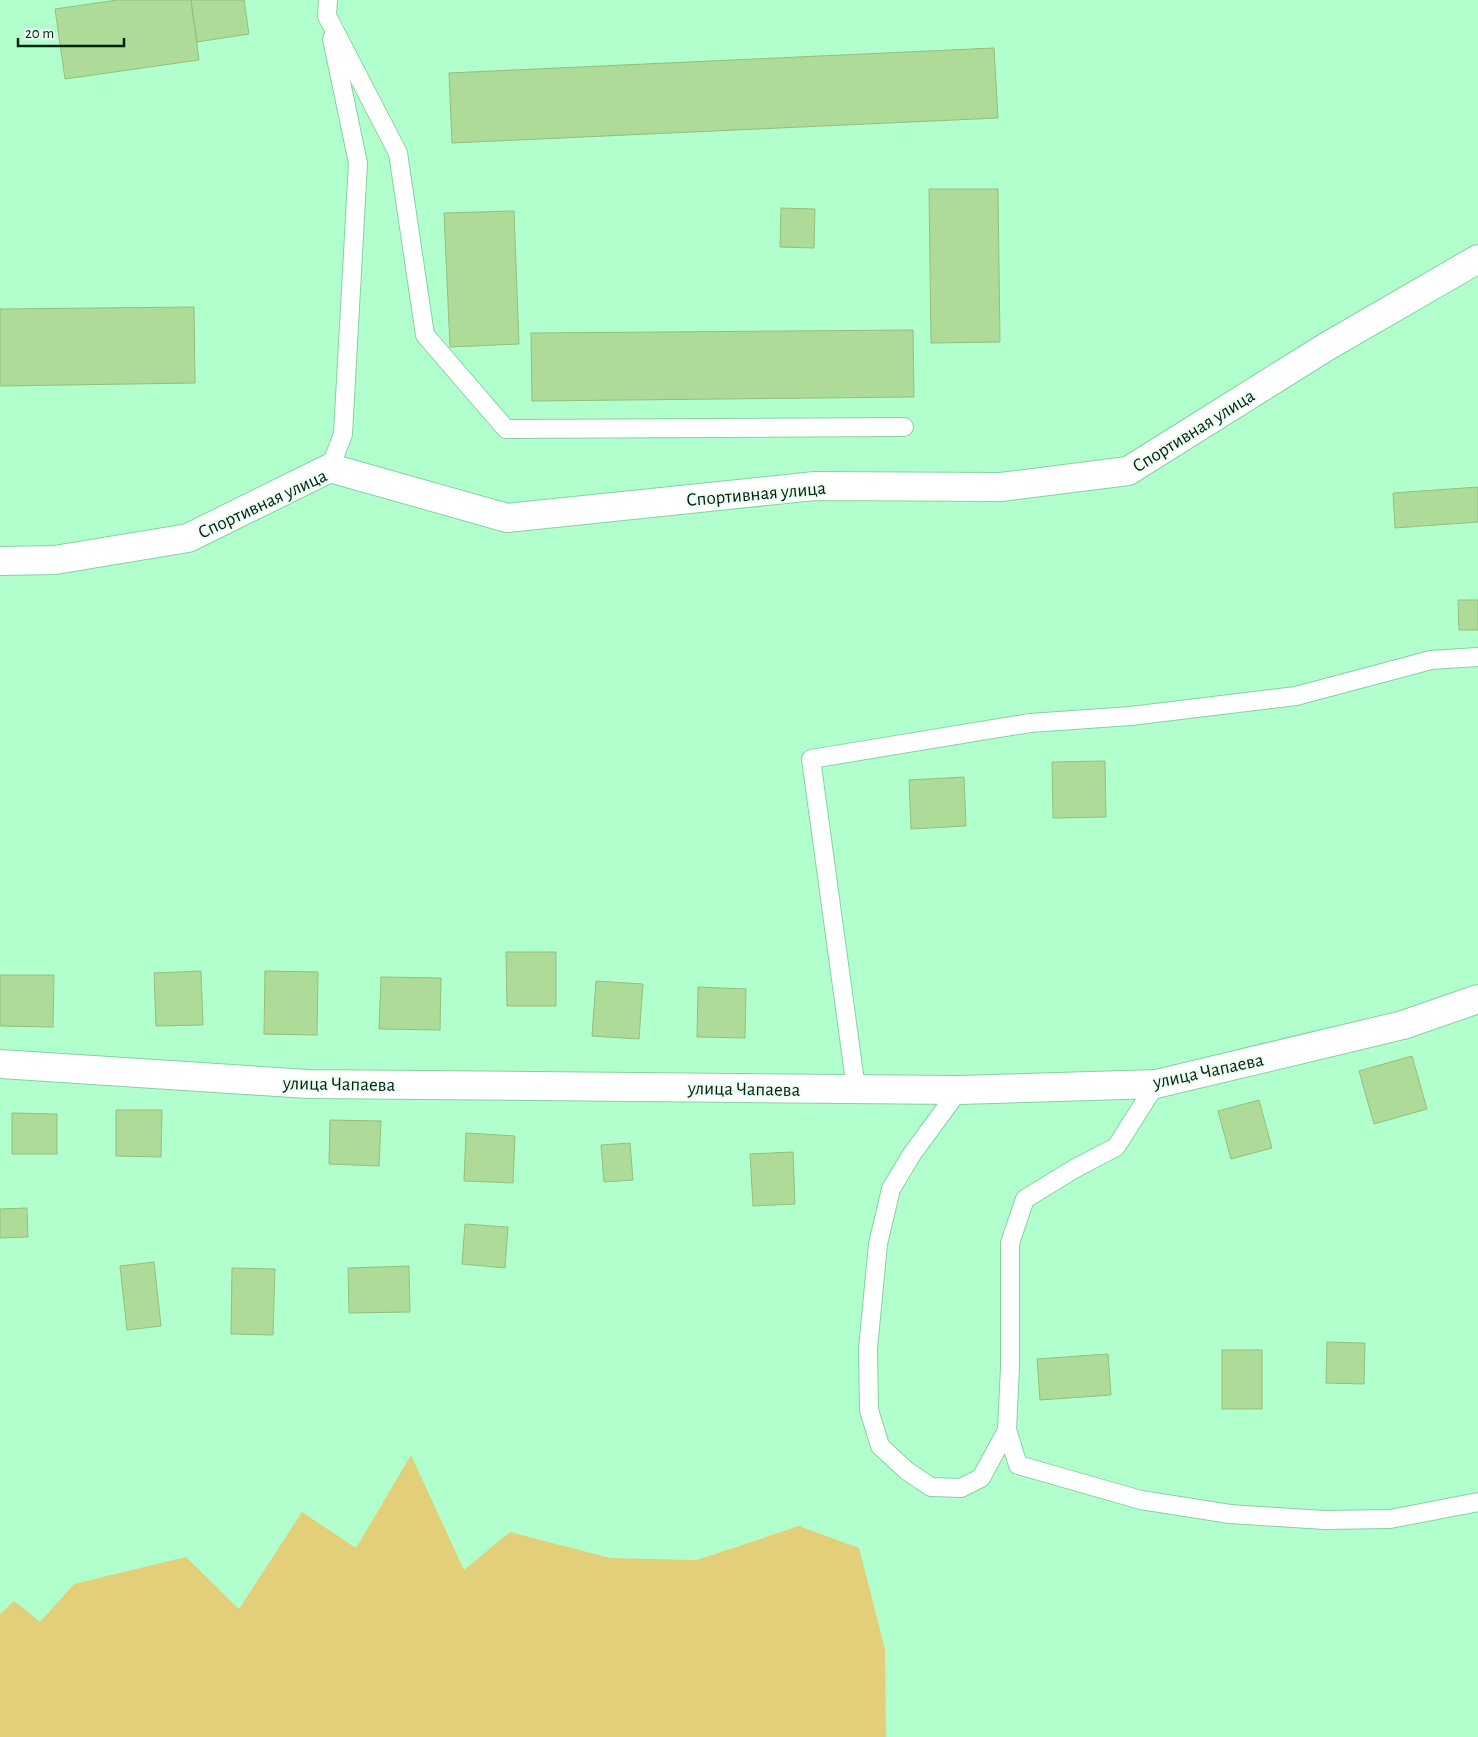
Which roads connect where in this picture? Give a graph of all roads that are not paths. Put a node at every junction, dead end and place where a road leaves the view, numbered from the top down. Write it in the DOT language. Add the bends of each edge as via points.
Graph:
graph roads {
  1 [pos="327,8"];
  2 [pos="1478,259"];
  3 [pos="904,427"];
  4 [pos="330,468"];
  5 [pos="0,561"];
  6 [pos="1478,657"];
  7 [pos="1478,999"];
  8 [pos="0,1064"];
  9 [pos="1156,1084"];
  10 [pos="856,1089"];
  11 [pos="959,1090"];
  12 [pos="1008,1430"];
  13 [pos="1478,1502"];
  1 -- 3 [label="lane" via="398,153 424,335 506,429"];
  1 -- 4 [label="lane" via="358,163 343,434"];
  2 -- 4 [label="street, Спортивная улица" via="1326,348 1128,471 1001,487 815,486 507,518"];
  4 -- 5 [label="street, Спортивная улица" via="188,538 55,560"];
  6 -- 10 [label="lane" via="1430,660 1296,696 1131,716 1030,723 811,759"];
  7 -- 9 [label="street, улица Чапаева" via="1403,1026"];
  8 -- 10 [label="street, улица Чапаева" via="308,1084"];
  9 -- 11 [label="street, улица Чапаева"];
  9 -- 12 [label="lane" via="1116,1147 1025,1199 1010,1243"];
  10 -- 11 [label="street, улица Чапаева"];
  11 -- 12 [label="lane" via="912,1154 891,1189 878,1244 868,1349 868,1410 880,1446 907,1471 931,1487 961,1488 982,1478"];
  12 -- 13 [label="lane" via="1018,1465 1141,1500 1230,1514 1325,1520 1390,1519"];
}
